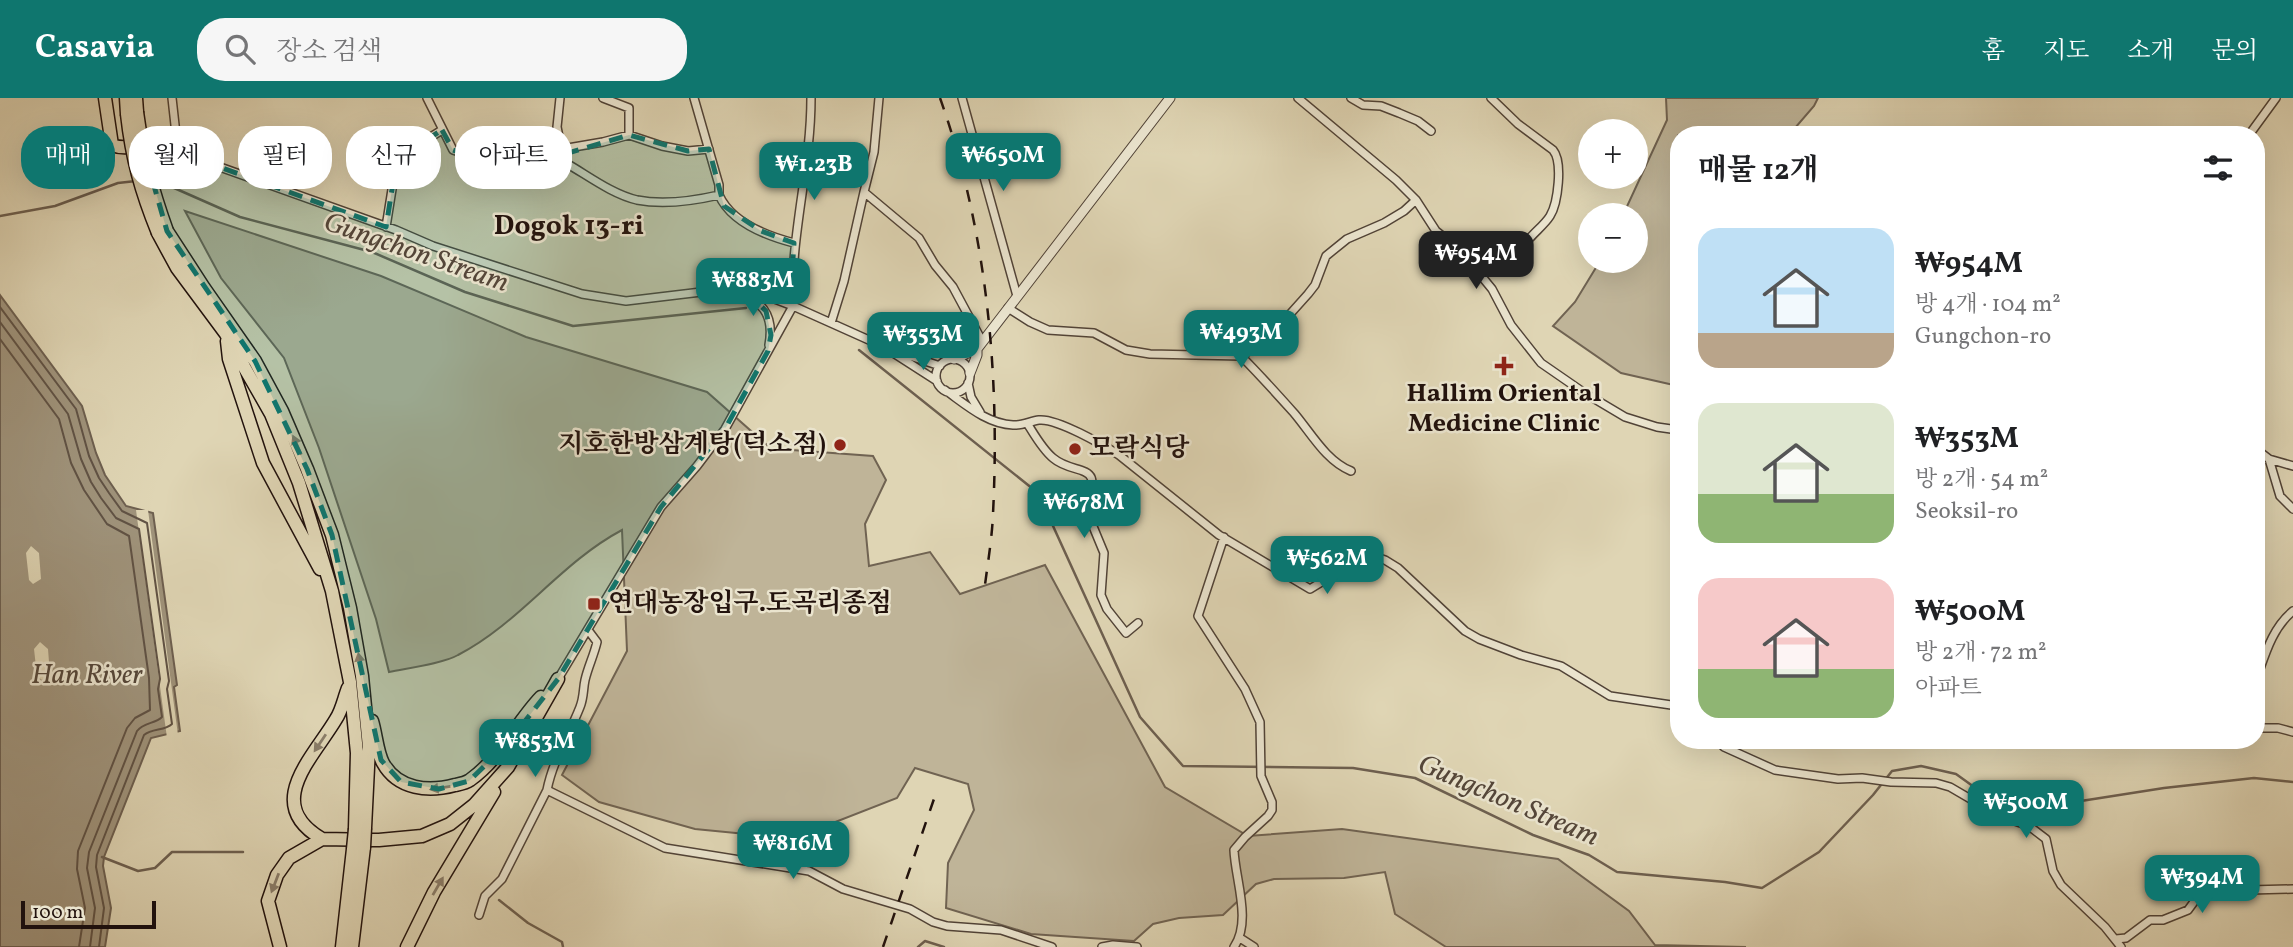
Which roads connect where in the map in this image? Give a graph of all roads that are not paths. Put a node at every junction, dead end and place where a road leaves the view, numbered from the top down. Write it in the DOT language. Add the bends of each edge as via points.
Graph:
graph roads {
  1 [pos="105,98"];
  2 [pos="126,98"];
  3 [pos="136,98"];
  4 [pos="172,98"];
  5 [pos="427,98"];
  6 [pos="560,98"];
  7 [pos="603,98"];
  8 [pos="694,98"];
  9 [pos="811,98"];
  10 [pos="879,98"];
  11 [pos="962,98"];
  12 [pos="1170,98"];
  13 [pos="1298,98"];
  14 [pos="1351,98"];
  15 [pos="1491,98"];
  16 [pos="2276,98"];
  17 [pos="132,113"];
  18 [pos="174,126"];
  19 [pos="557,126"];
  20 [pos="2256,126"];
  21 [pos="443,131"];
  22 [pos="1431,131"];
  23 [pos="629,135"];
  24 [pos="129,146"];
  25 [pos="572,147"];
  26 [pos="709,149"];
  27 [pos="455,151"];
  28 [pos="572,166"];
  29 [pos="224,169"];
  30 [pos="864,192"];
  31 [pos="719,195"];
  32 [pos="1416,200"];
  33 [pos="386,227"];
  34 [pos="163,232"];
  35 [pos="1530,238"];
  36 [pos="794,243"];
  37 [pos="792,273"];
  38 [pos="733,288"];
  39 [pos="1017,296"];
  40 [pos="793,306"];
  41 [pos="1008,307"];
  42 [pos="831,323"];
  43 [pos="226,334"];
  44 [pos="980,345"];
  45 [pos="889,349"];
  46 [pos="768,351"];
  47 [pos="1241,356"];
  48 [pos="954,359"];
  49 [pos="940,366"];
  50 [pos="969,378"];
  51 [pos="937,381"];
  52 [pos="945,390"];
  53 [pos="986,417"];
  54 [pos="1027,423"];
  55 [pos="1670,429"];
  56 [pos="2265,456"];
  57 [pos="2269,459"];
  58 [pos="2293,466"];
  59 [pos="1351,471"];
  60 [pos="2293,509"];
  61 [pos="1224,537"];
  62 [pos="332,590"];
  63 [pos="2293,611"];
  64 [pos="1138,623"];
  65 [pos="588,630"];
  66 [pos="2265,656"];
  67 [pos="558,679"];
  68 [pos="349,682"];
  69 [pos="363,688"];
  70 [pos="1670,705"];
  71 [pos="2265,728"];
  72 [pos="2293,732"];
  73 [pos="1728,749"];
  74 [pos="508,767"];
  75 [pos="547,790"];
  76 [pos="360,829"];
  77 [pos="322,839"];
  78 [pos="358,848"];
  79 [pos="2293,889"];
  80 [pos="479,915"];
  81 [pos="1240,938"];
  82 [pos="2116,939"];
  83 [pos="280,947"];
  84 [pos="342,947"];
  85 [pos="352,947"];
  86 [pos="407,947"];
  87 [pos="1052,947"];
  88 [pos="1102,947"];
  89 [pos="1137,947"];
  90 [pos="1234,947"];
  91 [pos="1254,947"];
  92 [pos="2120,947"];
  1 -- 24 [label="main road" via="112,145"];
  2 -- 17 [label="main road"];
  3 -- 17 [label="main road"];
  4 -- 18 [label="street"];
  5 -- 21 [label="street"];
  6 -- 19 [label="street"];
  7 -- 23 [label="street" via="629,108"];
  8 -- 26 [label="street"];
  9 -- 36 [label="street" via="811,134"];
  10 -- 30 [label="street" via="874,152"];
  11 -- 39 [label="street"];
  12 -- 39 [label="street"];
  13 -- 32 [label="street"];
  14 -- 22 [label="street" via="1399,113"];
  15 -- 35 [label="street" via="1557,155 1559,174 1550,215"];
  16 -- 20 [label="street"];
  17 -- 34 [label="main road, bridge" via="131,150 142,193"];
  21 -- 27 [label="street"];
  21 -- 33 [label="street" via="397,158"];
  23 -- 25 [label="street"];
  23 -- 26 [label="street" via="688,151"];
  26 -- 31 [label="street"];
  28 -- 31 [label="street" via="636,200 696,200"];
  29 -- 33 [label="street"];
  30 -- 42 [label="street"];
  30 -- 44 [label="street" via="919,238 953,287"];
  31 -- 36 [label="street" via="738,219"];
  32 -- 47 [label="street" via="1326,256 1308,294 1282,323"];
  32 -- 55 [label="street" via="1436,231 1460,250 1492,289 1511,325 1541,363 1625,416"];
  33 -- 38 [label="street" via="582,294 626,301"];
  34 -- 43 [label="main road" via="177,268"];
  69 -- 34 [label="main road, one-way" via="335,547 282,411 254,361"];
  36 -- 37 [label="street"];
  37 -- 38 [label="street" via="783,279 748,281"];
  37 -- 40 [label="street"];
  38 -- 40 [label="street" via="744,287"];
  38 -- 46 [label="street" via="766,311 771,322"];
  39 -- 41 [label="street"];
  40 -- 42 [label="street"];
  40 -- 46 [label="street"];
  41 -- 44 [label="street"];
  41 -- 47 [label="street" via="1048,330 1094,333 1126,350"];
  42 -- 45 [label="street"];
  43 -- 62 [label="main road" via="271,414 299,484"];
  43 -- 62 [label="main road" via="229,359 263,463"];
  44 -- 48 [label="street"];
  44 -- 50 [label="street"];
  45 -- 49 [label="street"];
  45 -- 51 [label="street"];
  46 -- 65 [label="street" via="725,429 661,507"];
  47 -- 59 [label="street" via="1332,459"];
  48 -- 49 [label="street"];
  48 -- 50 [label="street" via="964,364"];
  49 -- 51 [label="street"];
  50 -- 52 [label="street" via="965,388 956,393"];
  50 -- 53 [label="street" via="971,397"];
  51 -- 52 [label="street"];
  52 -- 53 [label="street"];
  53 -- 54 [label="street" via="1013,426"];
  54 -- 61 [label="street" via="1042,419 1119,454"];
  54 -- 64 [label="street" via="1053,458 1089,476 1092,491 1082,509 1104,553 1101,595 1126,633"];
  56 -- 57 [label="street"];
  57 -- 58 [label="street"];
  57 -- 60 [label="street" via="2280,496"];
  61 -- 70 [label="street" via="1310,589 1370,555 1385,560 1479,639 1561,666 1610,696"];
  61 -- 81 [label="street" via="1198,616 1245,689 1260,722 1261,773 1272,802 1272,810 1234,850 1242,905"];
  62 -- 68 [label="main road"];
  63 -- 66 [label="street" via="2273,635"];
  65 -- 67 [label="street"];
  65 -- 75 [label="street" via="597,642 584,695"];
  67 -- 69 [label="main road, one-way" via="534,704 508,743 469,781 423,790 401,782 381,760"];
  67 -- 74 [label="main road"];
  68 -- 76 [label="main road"];
  68 -- 77 [label="main road, one-way" via="338,715 301,770 293,793 299,818 308,831"];
  69 -- 76 [label="main road" via="369,747"];
  71 -- 72 [label="street"];
  73 -- 82 [label="street" via="1775,770 1950,787 2046,839 2061,885"];
  74 -- 77 [label="main road" via="474,805 450,824 422,836"];
  86 -- 74 [label="main road, one-way"];
  75 -- 80 [label="street" via="502,878 485,896"];
  75 -- 87 [label="street" via="665,848 809,871 843,889 910,909 933,922 1002,930"];
  76 -- 78 [label="main road, bridge"];
  77 -- 83 [label="main road, one-way" via="289,858 277,874 268,901"];
  78 -- 84 [label="main road"];
  78 -- 85 [label="main road"];
  79 -- 82 [label="street" via="2199,895 2188,910 2150,920 2126,938"];
  81 -- 90 [label="street"];
  81 -- 91 [label="street"];
  82 -- 92 [label="street"];
  88 -- 89 [label="street"];
}
